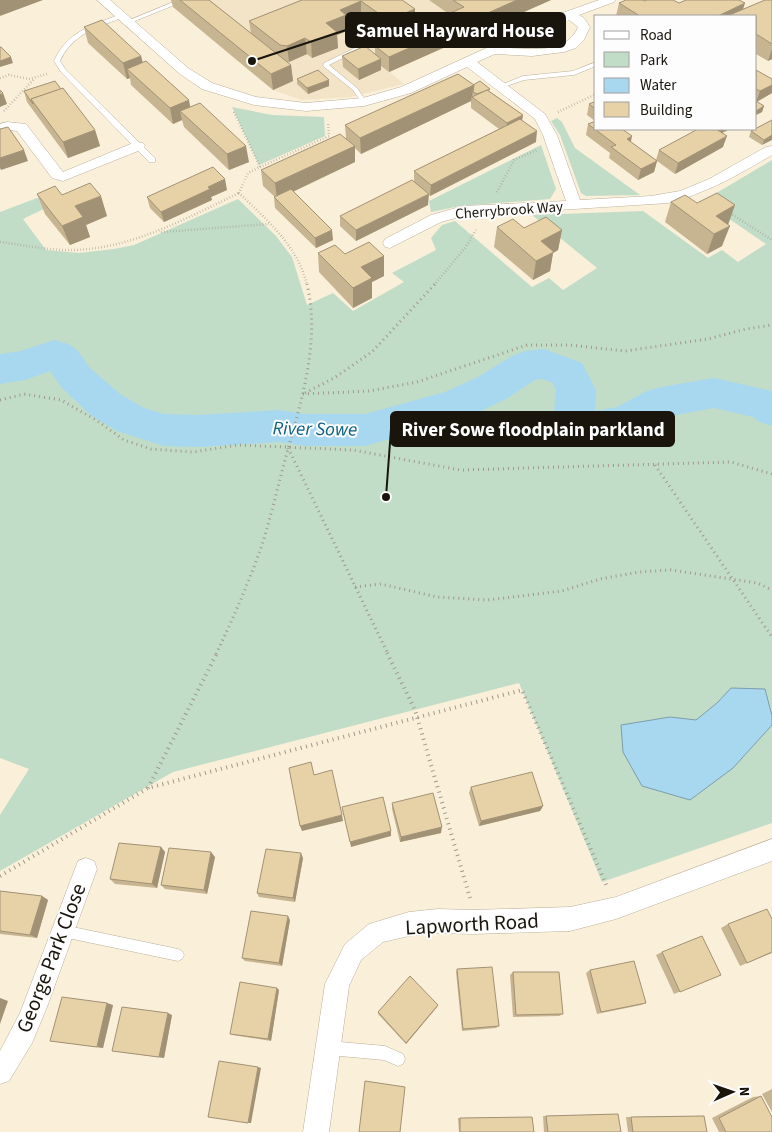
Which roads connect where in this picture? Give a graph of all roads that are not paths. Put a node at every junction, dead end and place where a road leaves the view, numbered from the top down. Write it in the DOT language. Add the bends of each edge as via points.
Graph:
graph roads {
  1 [pos="103,0"];
  2 [pos="184,0"];
  3 [pos="602,1"];
  4 [pos="569,15"];
  5 [pos="125,19"];
  6 [pos="492,50"];
  7 [pos="467,61"];
  8 [pos="594,65"];
  9 [pos="501,86"];
  10 [pos="364,102"];
  11 [pos="0,128"];
  12 [pos="138,146"];
  13 [pos="771,150"];
  14 [pos="152,160"];
  15 [pos="575,206"];
  16 [pos="390,243"];
  17 [pos="772,850"];
  18 [pos="86,868"];
  19 [pos="63,931"];
  20 [pos="178,955"];
  21 [pos="328,1048"];
  22 [pos="398,1059"];
  23 [pos="0,1072"];
  24 [pos="316,1132"];
  1 -- 5 [label="street"];
  2 -- 5 [label="lane"];
  3 -- 4 [label="street"];
  4 -- 6 [label="street"];
  4 -- 6 [label="street" via="580,20 584,27 583,35 565,47 539,53"];
  5 -- 10 [label="street" via="195,79 234,96 289,106"];
  5 -- 12 [label="lane" via="82,32 73,38 57,61"];
  6 -- 7 [label="street"];
  6 -- 10 [label="lane" via="452,21 433,17 423,20 418,29 390,41 359,48 328,61 326,66 355,89"];
  7 -- 9 [label="street, Cherrybrook Way"];
  7 -- 10 [label="street" via="406,90"];
  8 -- 9 [label="lane" via="574,73 523,78"];
  9 -- 15 [label="street, Cherrybrook Way" via="542,121"];
  11 -- 12 [label="street" via="22,128 57,174 63,176"];
  12 -- 14 [label="lane"];
  13 -- 15 [label="street, Cherrybrook Way" via="699,190 666,200"];
  15 -- 16 [label="street, Cherrybrook Way" via="446,215"];
  17 -- 21 [label="street, Lapworth Road" via="616,908 570,919 438,921 377,932 353,952 337,984"];
  18 -- 19 [label="street, George Park Close"];
  19 -- 20 [label="lane"];
  19 -- 23 [label="street, George Park Close" via="32,1015 13,1054"];
  21 -- 22 [label="lane" via="385,1053"];
  21 -- 24 [label="street, Lapworth Road"];
}
